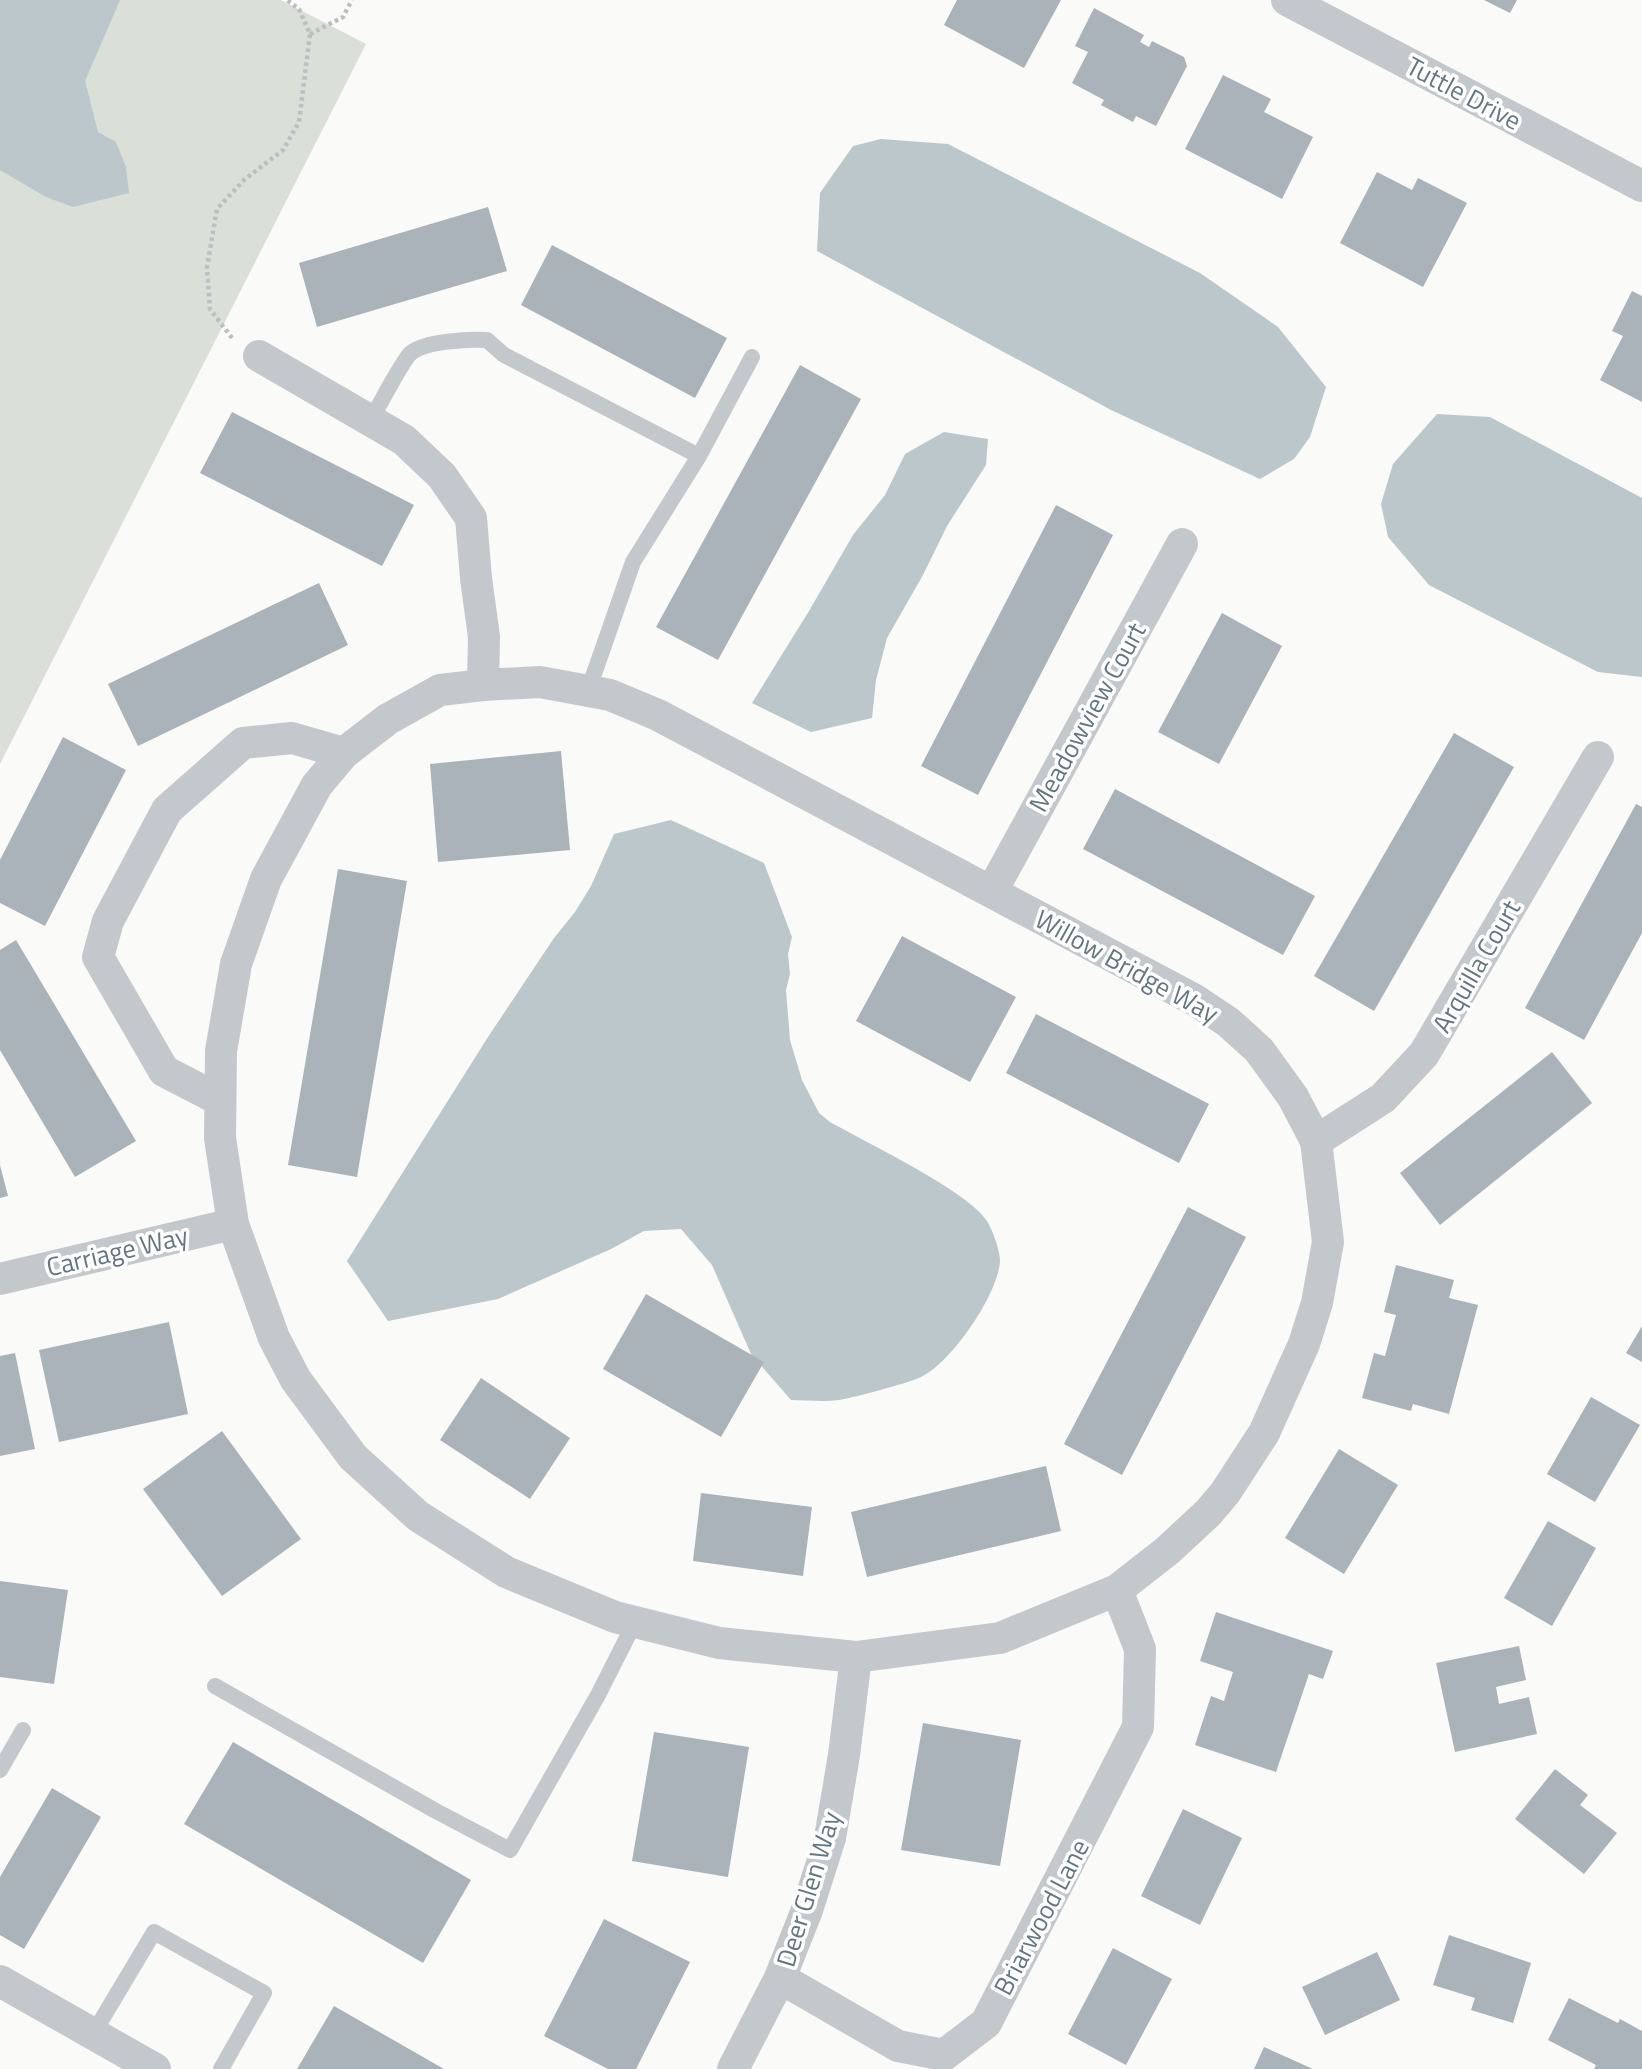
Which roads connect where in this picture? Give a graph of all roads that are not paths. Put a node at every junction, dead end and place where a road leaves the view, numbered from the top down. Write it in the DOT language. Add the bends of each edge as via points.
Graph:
graph roads {
  1 [pos="1293,2"];
  2 [pos="1642,186"];
  3 [pos="259,356"];
  4 [pos="752,357"];
  5 [pos="371,420"];
  6 [pos="699,456"];
  7 [pos="1182,544"];
  8 [pos="483,685"];
  9 [pos="588,691"];
  10 [pos="344,753"];
  11 [pos="1598,757"];
  12 [pos="992,891"];
  13 [pos="220,1100"];
  14 [pos="1316,1141"];
  15 [pos="233,1224"];
  16 [pos="0,1279"];
  17 [pos="1117,1590"];
  18 [pos="635,1622"];
  19 [pos="856,1657"];
  20 [pos="215,1686"];
  21 [pos="23,1730"];
  22 [pos="0,1770"];
  23 [pos="780,1979"];
  24 [pos="0,1981"];
  25 [pos="93,2034"];
  26 [pos="156,2069"];
  27 [pos="221,2069"];
  28 [pos="733,2069"];
  1 -- 2 [label="street, Tuttle Drive"];
  3 -- 5 [label="street"];
  4 -- 6 [label="lane"];
  5 -- 6 [label="lane" via="411,352 462,339 488,340 504,355"];
  5 -- 8 [label="street" via="404,440 442,475 471,518 484,637"];
  6 -- 9 [label="lane" via="634,562"];
  7 -- 12 [label="street, Meadowview Court"];
  8 -- 9 [label="street, Willow Bridge Way" via="540,682"];
  8 -- 10 [label="street, Willow Bridge Way" via="440,690 388,719"];
  9 -- 12 [label="street, Willow Bridge Way" via="657,715"];
  10 -- 13 [label="street, Willow Bridge Way" via="317,785 261,891 236,964 221,1051"];
  10 -- 13 [label="street" via="292,738 243,743 167,810 108,921 98,957 164,1071"];
  11 -- 14 [label="street, Arquilla Court" via="1424,1054 1383,1098"];
  12 -- 14 [label="street, Willow Bridge Way" via="1228,1022 1259,1050 1293,1097"];
  13 -- 15 [label="street, Willow Bridge Way" via="220,1138"];
  14 -- 17 [label="street, Willow Bridge Way" via="1328,1242 1304,1344 1264,1433 1225,1493 1167,1552"];
  15 -- 16 [label="street, Carriage Way"];
  15 -- 18 [label="street, Willow Bridge Way" via="280,1349 296,1380 353,1457 418,1516 506,1572"];
  17 -- 19 [label="street, Willow Bridge Way" via="1000,1638"];
  17 -- 23 [label="street, Briarwood Lane" via="1140,1649 1138,1727 986,2023 944,2055 898,2046"];
  18 -- 19 [label="street, Willow Bridge Way" via="719,1643"];
  18 -- 20 [label="lane" via="510,1850"];
  19 -- 23 [label="street, Deer Glen Way" via="830,1838"];
  21 -- 22 [label="lane"];
  23 -- 28 [label="street, Deer Glen Way"];
  24 -- 25 [label="street"];
  25 -- 26 [label="street"];
  25 -- 27 [label="lane" via="154,1932 264,1993"];
}
